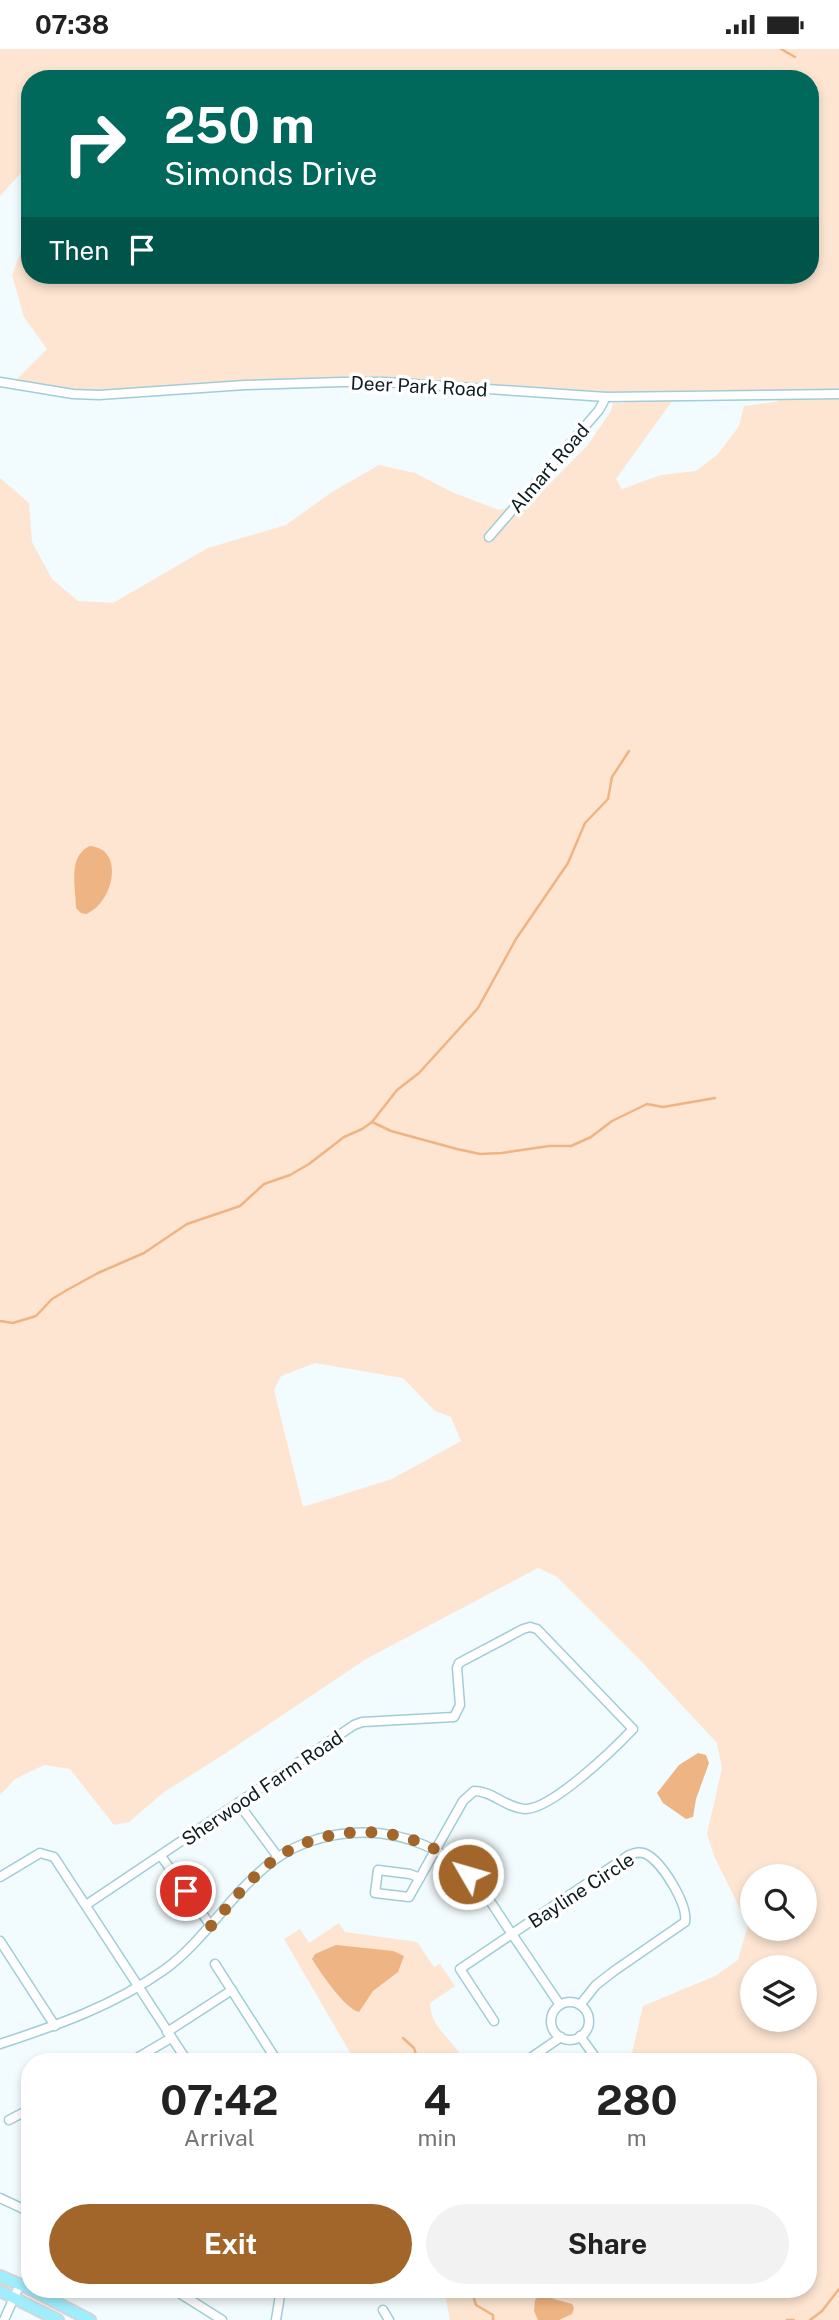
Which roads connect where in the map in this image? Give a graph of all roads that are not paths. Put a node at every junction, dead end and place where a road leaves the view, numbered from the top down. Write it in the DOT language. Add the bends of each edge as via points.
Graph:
graph roads {
  1 [pos="0,383"];
  2 [pos="839,394"];
  3 [pos="606,397"];
  4 [pos="489,537"];
  5 [pos="238,1803"];
  6 [pos="436,1850"];
  7 [pos="161,1856"];
  8 [pos="278,1857"];
  9 [pos="0,1878"];
  10 [pos="419,1878"];
  11 [pos="86,1905"];
  12 [pos="211,1926"];
  13 [pos="512,1934"];
  14 [pos="0,1941"];
  15 [pos="215,1964"];
  16 [pos="138,1987"];
  17 [pos="232,1990"];
  18 [pos="560,2005"];
  19 [pos="580,2005"];
  20 [pos="494,2021"];
  21 [pos="55,2026"];
  22 [pos="169,2035"];
  23 [pos="580,2036"];
  24 [pos="561,2037"];
  25 [pos="0,2045"];
  26 [pos="143,2053"];
  27 [pos="181,2053"];
  28 [pos="273,2053"];
  29 [pos="538,2053"];
  30 [pos="592,2053"];
  31 [pos="21,2114"];
  32 [pos="9,2120"];
  33 [pos="0,2198"];
  34 [pos="21,2208"];
  35 [pos="0,2276"];
  36 [pos="21,2285"];
  37 [pos="0,2291"];
  38 [pos="21,2292"];
  39 [pos="15,2297"];
  40 [pos="47,2298"];
  41 [pos="190,2298"];
  42 [pos="280,2298"];
  43 [pos="383,2310"];
  44 [pos="4,2320"];
  45 [pos="58,2320"];
  46 [pos="90,2320"];
  47 [pos="222,2320"];
  48 [pos="276,2320"];
  49 [pos="389,2320"];
  1 -- 3 [label="street, Deer Park Road" via="99,395 365,382"];
  2 -- 3 [label="street, Deer Park Road"];
  3 -- 4 [label="street, Almart Road"];
  5 -- 6 [label="street, Sherwood Farm Road" via="358,1723 454,1717 460,1705 459,1663 523,1629 537,1629 633,1729 600,1764 534,1808 517,1808 474,1791 463,1801"];
  5 -- 7 [label="street, Sherwood Farm Road"];
  5 -- 8 [label="street"];
  6 -- 8 [label="street" via="407,1838 363,1832 318,1839"];
  6 -- 10 [label="street"];
  6 -- 13 [label="street" via="475,1882"];
  7 -- 11 [label="street, Sherwood Farm Road"];
  7 -- 12 [label="street"];
  8 -- 12 [label="street"];
  9 -- 11 [label="street" via="40,1853 50,1854"];
  10 -- 10 [label="street" via="409,1897 375,1893 378,1870"];
  11 -- 16 [label="street"];
  12 -- 16 [label="street" via="166,1969"];
  13 -- 18 [label="street"];
  13 -- 19 [label="street, Bayline Circle" via="629,1855 641,1853 654,1861 680,1897 685,1921 596,1985"];
  13 -- 20 [label="street" via="460,1969"];
  14 -- 21 [label="street"];
  15 -- 17 [label="street"];
  16 -- 21 [label="street"];
  16 -- 22 [label="street"];
  17 -- 22 [label="street"];
  17 -- 28 [label="street"];
  18 -- 19 [label="street"];
  18 -- 24 [label="street" via="551,2021"];
  19 -- 23 [label="street" via="589,2021"];
  21 -- 25 [label="street"];
  22 -- 26 [label="street"];
  22 -- 27 [label="street"];
  23 -- 24 [label="street"];
  23 -- 30 [label="street"];
  24 -- 29 [label="street"];
  31 -- 32 [label="street"];
  33 -- 34 [label="street"];
  35 -- 36 [label="main road"];
  37 -- 39 [label="main road"];
  38 -- 39 [label="street"];
  39 -- 44 [label="street"];
  39 -- 45 [label="main road"];
  40 -- 46 [label="main road"];
  41 -- 47 [label="street"];
  42 -- 48 [label="street"];
  43 -- 49 [label="street"];
}
